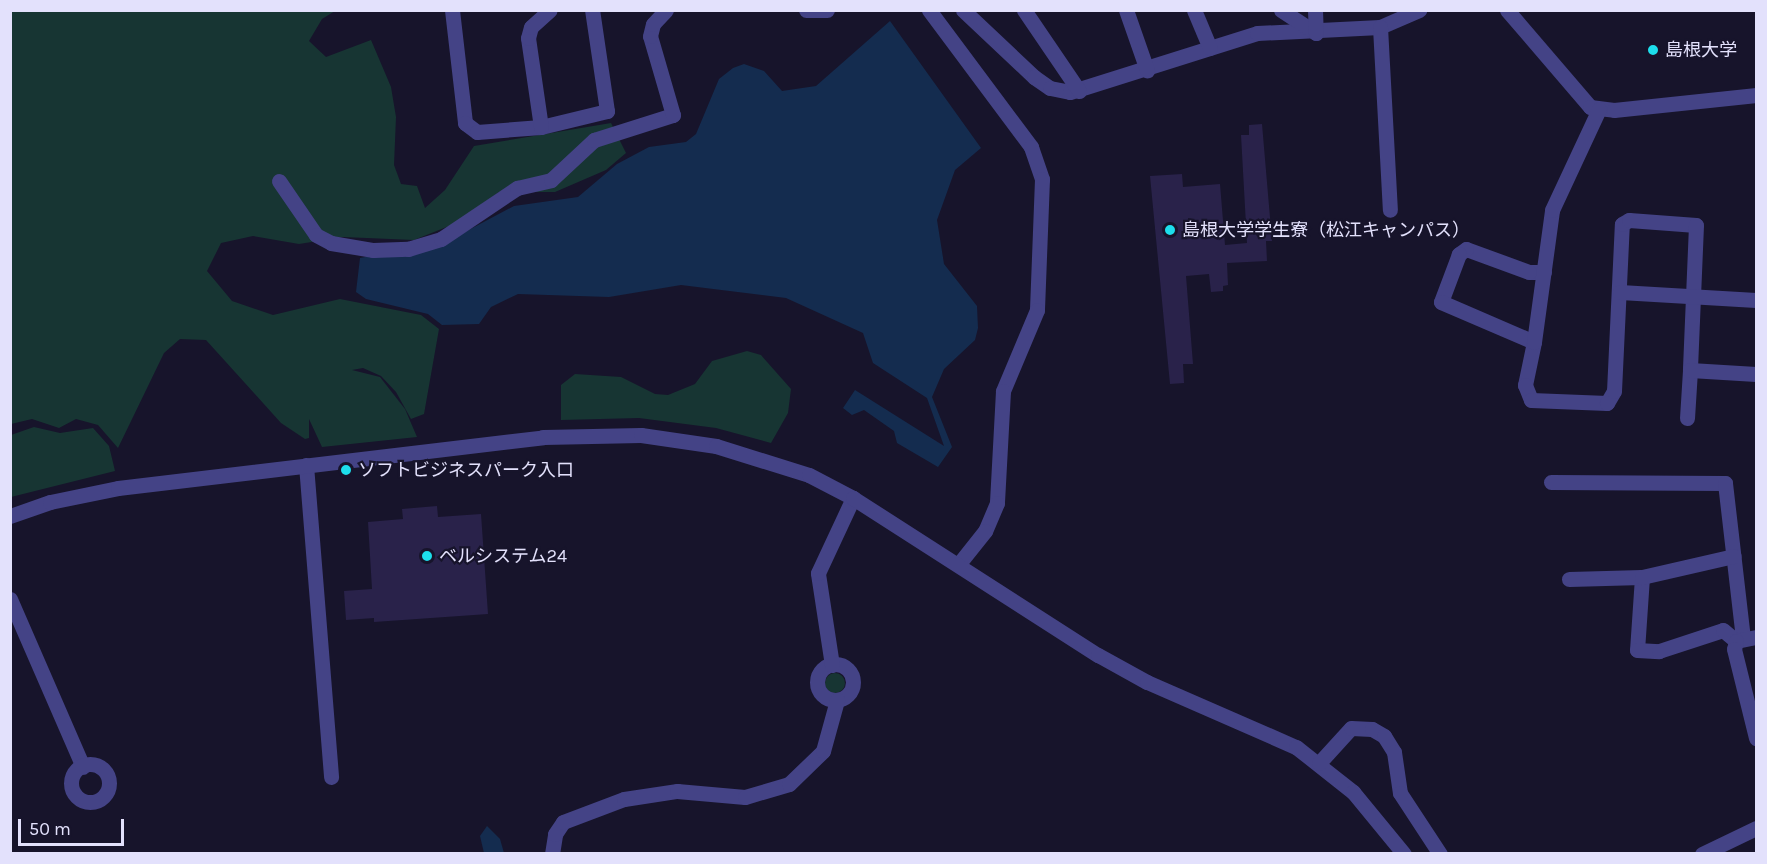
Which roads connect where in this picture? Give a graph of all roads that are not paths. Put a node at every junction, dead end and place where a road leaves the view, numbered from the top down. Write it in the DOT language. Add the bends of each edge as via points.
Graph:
graph roads {
  1 [pos="452,10"];
  2 [pos="550,10"];
  3 [pos="592,10"];
  4 [pos="666,10"];
  5 [pos="806,10"];
  6 [pos="827,10"];
  7 [pos="929,10"];
  8 [pos="963,10"];
  9 [pos="1024,10"];
  10 [pos="1126,10"];
  11 [pos="1194,10"];
  12 [pos="1281,10"];
  13 [pos="1315,10"];
  14 [pos="1507,10"];
  15 [pos="1412,12"];
  16 [pos="1380,27"];
  17 [pos="1316,33"];
  18 [pos="1210,48"];
  19 [pos="1147,70"];
  20 [pos="1079,92"];
  21 [pos="1756,95"];
  22 [pos="1599,109"];
  23 [pos="541,127"];
  24 [pos="279,181"];
  25 [pos="1390,210"];
  26 [pos="1544,272"];
  27 [pos="1620,292"];
  28 [pos="1695,297"];
  29 [pos="1756,300"];
  30 [pos="1534,342"];
  31 [pos="1690,370"];
  32 [pos="1756,374"];
  33 [pos="1687,418"];
  34 [pos="306,465"];
  35 [pos="1551,482"];
  36 [pos="853,498"];
  37 [pos="10,516"];
  38 [pos="1734,556"];
  39 [pos="958,566"];
  40 [pos="1642,577"];
  41 [pos="1569,579"];
  42 [pos="10,599"];
  43 [pos="1745,639"];
  44 [pos="832,665"];
  45 [pos="837,700"];
  46 [pos="1756,738"];
  47 [pos="1319,763"];
  48 [pos="83,767"];
  49 [pos="331,777"];
  50 [pos="1756,828"];
  51 [pos="552,854"];
  52 [pos="1404,854"];
  53 [pos="1440,854"];
  54 [pos="1702,854"];
  1 -- 23 [label="street" via="467,127 477,132"];
  2 -- 23 [label="street" via="531,27 528,38"];
  3 -- 23 [label="street" via="607,111"];
  4 -- 24 [label="street" via="653,24 650,36 673,115 594,140 551,180 517,188 441,239 408,249 373,250 331,243 316,236"];
  5 -- 6 [label="street"];
  7 -- 39 [label="street" via="1031,147 1042,179 1037,310 1003,391 997,503 985,531"];
  8 -- 20 [label="street" via="1034,77 1050,88"];
  9 -- 20 [label="street"];
  10 -- 19 [label="street"];
  11 -- 18 [label="street"];
  12 -- 17 [label="street"];
  13 -- 17 [label="street"];
  14 -- 22 [label="street" via="1582,102"];
  15 -- 16 [label="street"];
  16 -- 17 [label="street"];
  16 -- 25 [label="street"];
  17 -- 18 [label="street" via="1269,31"];
  18 -- 19 [label="street"];
  19 -- 20 [label="street"];
  21 -- 22 [label="street"];
  22 -- 26 [label="street" via="1552,210"];
  26 -- 30 [label="street"];
  26 -- 30 [label="street" via="1528,272 1466,249 1459,254 1441,298 1445,307"];
  27 -- 28 [label="street"];
  27 -- 28 [label="street" via="1625,221 1693,224 1697,229"];
  27 -- 30 [label="street" via="1611,401 1531,400 1525,385"];
  28 -- 29 [label="street"];
  28 -- 31 [label="street"];
  31 -- 32 [label="street"];
  31 -- 33 [label="street"];
  34 -- 36 [label="street" via="543,437 641,435 754,457 809,476"];
  34 -- 37 [label="street" via="118,488 51,502"];
  34 -- 49 [label="street"];
  35 -- 38 [label="street" via="1722,482 1727,488"];
  36 -- 39 [label="street"];
  36 -- 44 [label="street" via="818,573"];
  38 -- 40 [label="street"];
  38 -- 43 [label="street"];
  39 -- 47 [label="street" via="1117,666 1270,733"];
  40 -- 41 [label="street"];
  40 -- 43 [label="street" via="1637,650 1659,651 1723,630"];
  42 -- 48 [label="street"];
  43 -- 46 [label="street" via="1734,649"];
  44 -- 45 [label="street" via="820,672 818,686 825,697"];
  44 -- 45 [label="street" via="845,668 852,679 850,692"];
  45 -- 51 [label="street" via="824,751 789,784 745,797 677,791 624,799 563,822 555,834"];
  47 -- 52 [label="street" via="1361,800"];
  47 -- 53 [label="street" via="1341,734 1352,728 1372,729 1384,736 1394,752 1400,793"];
  50 -- 54 [label="street"];
}
